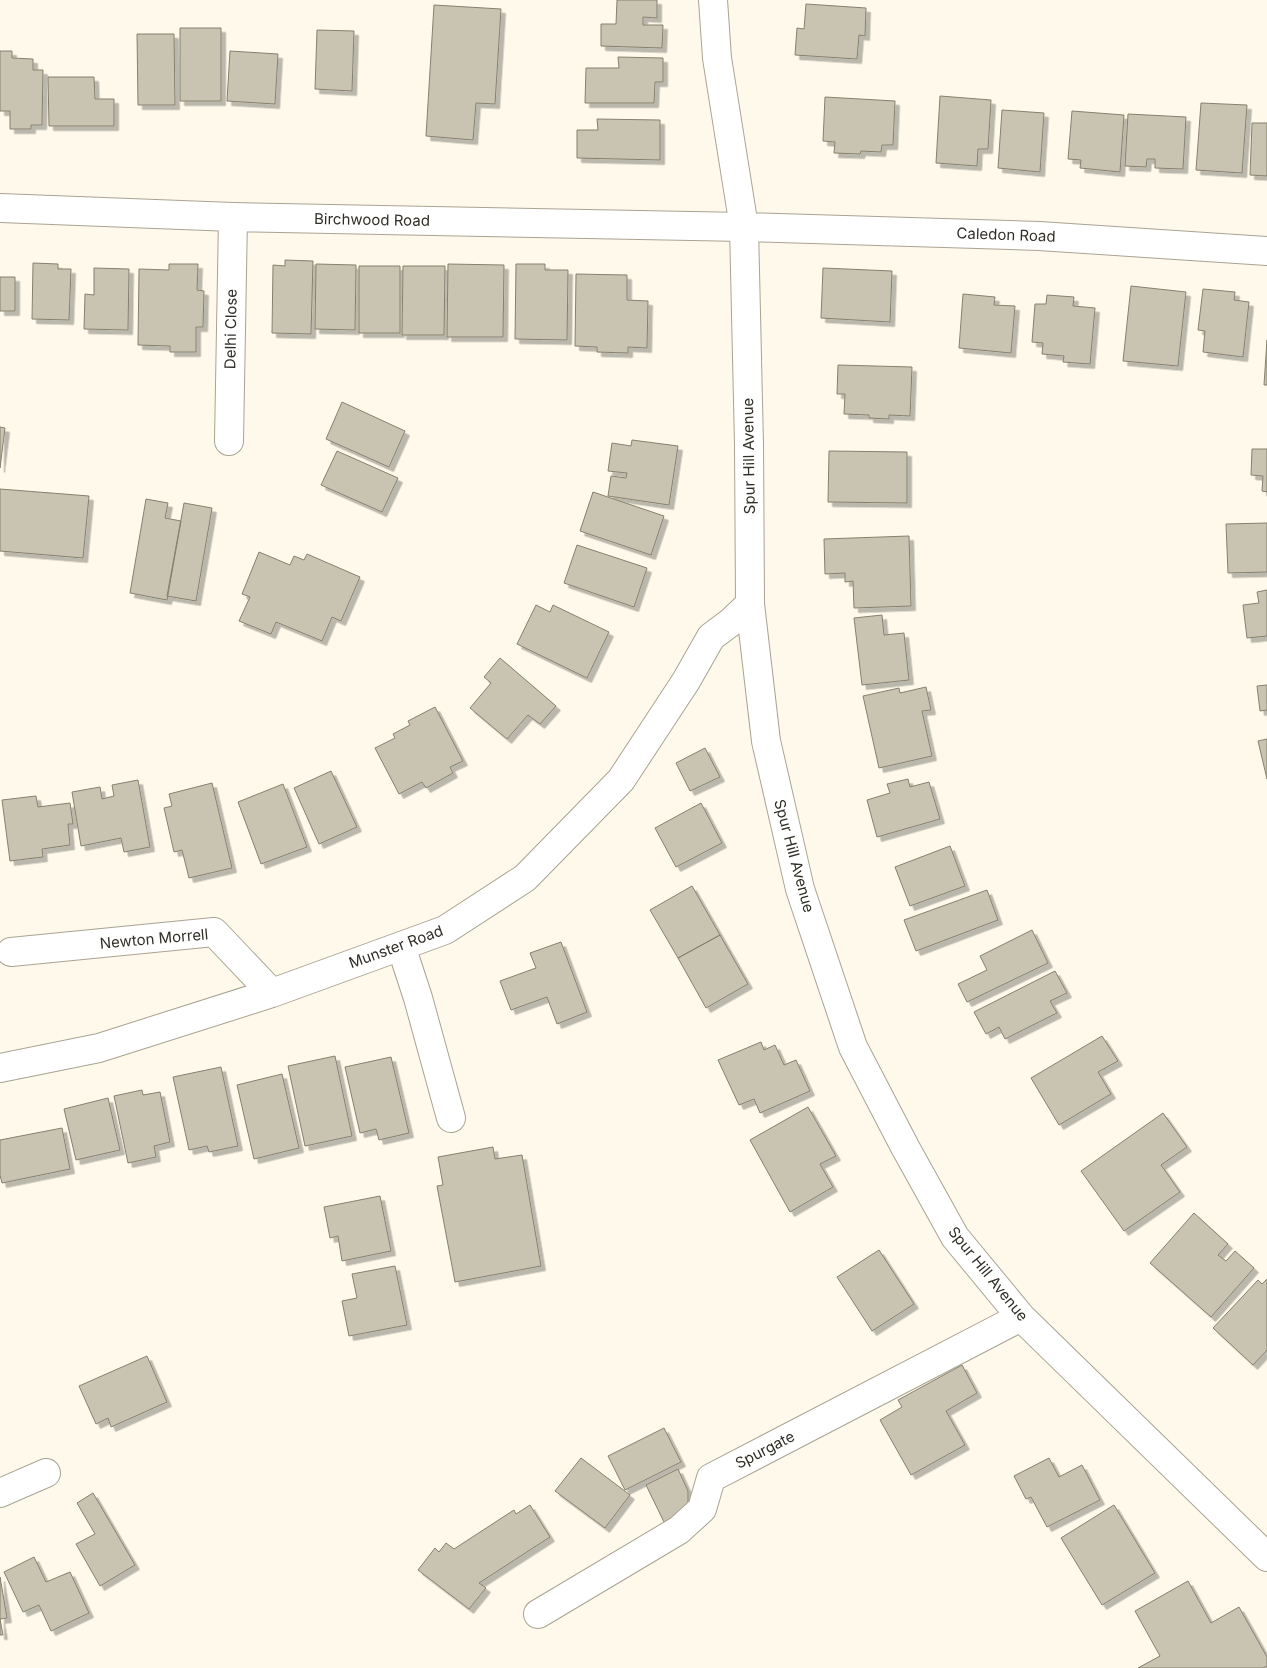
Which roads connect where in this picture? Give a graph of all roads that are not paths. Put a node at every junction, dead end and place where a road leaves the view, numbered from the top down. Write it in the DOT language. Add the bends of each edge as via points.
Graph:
graph roads {
  1 [pos="713,0"];
  2 [pos="0,208"];
  3 [pos="233,218"];
  4 [pos="744,227"];
  5 [pos="1267,251"];
  6 [pos="229,441"];
  7 [pos="750,604"];
  8 [pos="401,946"];
  9 [pos="11,952"];
  10 [pos="272,993"];
  11 [pos="0,1068"];
  12 [pos="452,1118"];
  13 [pos="1021,1317"];
  14 [pos="46,1473"];
  15 [pos="0,1493"];
  16 [pos="1267,1558"];
  17 [pos="538,1614"];
  1 -- 4 [label="street, Spur Hill Avenue" via="717,58"];
  2 -- 3 [label="street, Birchwood Road"];
  3 -- 4 [label="street, Birchwood Road"];
  3 -- 6 [label="street, Delhi Close"];
  4 -- 5 [label="street, Caledon Road" via="1039,236"];
  4 -- 7 [label="street, Spur Hill Avenue"];
  7 -- 8 [label="street, Munster Road" via="711,637 686,681 620,780 525,878 445,930"];
  7 -- 13 [label="street, Spur Hill Avenue" via="766,741 774,778 800,889 853,1047 955,1237"];
  8 -- 10 [label="street, Munster Road"];
  8 -- 12 [label="street"];
  9 -- 10 [label="street, Newton Morrell" via="214,932"];
  10 -- 11 [label="street, Munster Road" via="98,1048"];
  13 -- 16 [label="street, Spur Hill Avenue"];
  13 -- 17 [label="street, Spurgate" via="711,1478 702,1509 679,1530"];
  14 -- 15 [label="street"];
}
